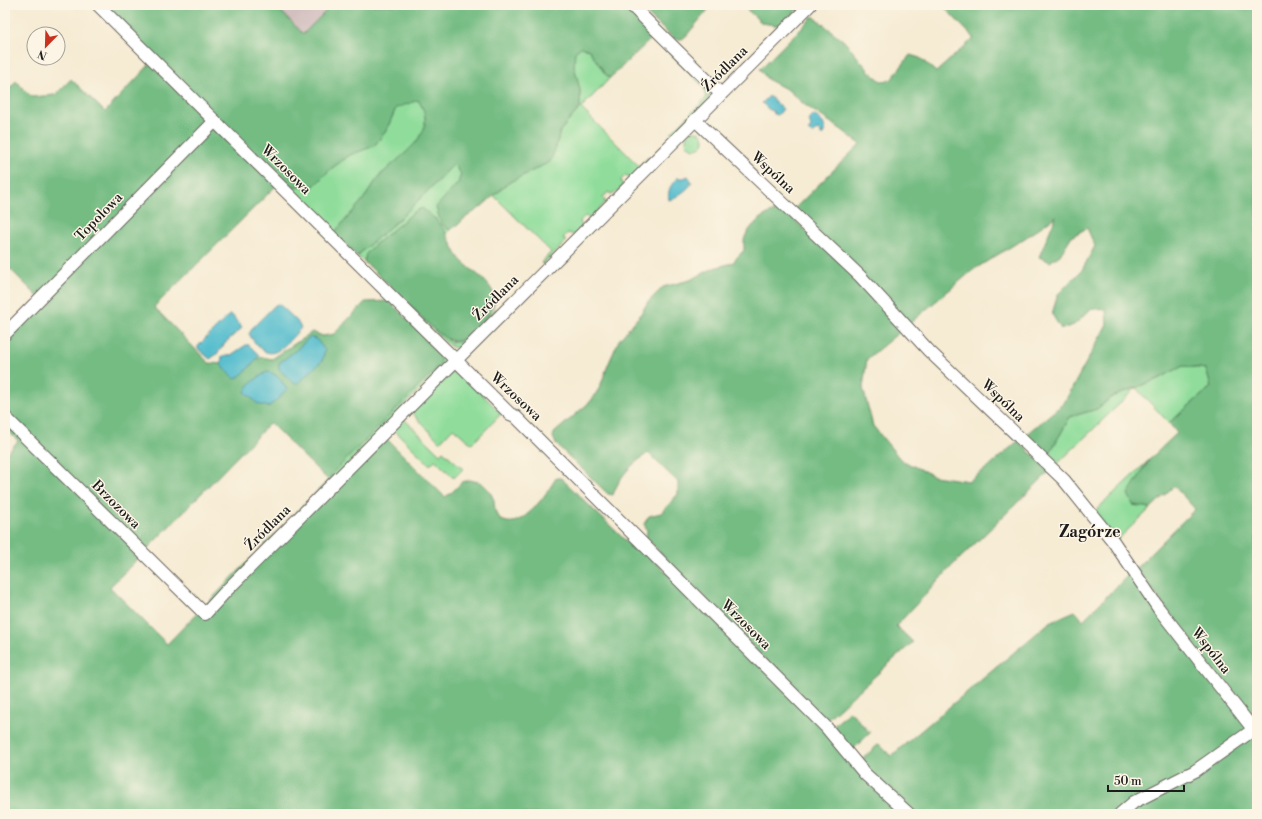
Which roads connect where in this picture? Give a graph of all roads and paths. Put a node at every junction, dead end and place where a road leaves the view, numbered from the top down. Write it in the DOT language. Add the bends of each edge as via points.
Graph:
graph roads {
  1 [pos="98,5"];
  2 [pos="631,5"];
  3 [pos="810,5"];
  4 [pos="721,94"];
  5 [pos="695,120"];
  6 [pos="215,121"];
  7 [pos="5,334"];
  8 [pos="455,360"];
  9 [pos="5,417"];
  10 [pos="205,614"];
  11 [pos="1255,732"];
  12 [pos="909,814"];
  13 [pos="1120,814"];
  1 -- 6 [label="street, Wrzosowa"];
  2 -- 4 [label="street"];
  3 -- 4 [label="street, Źródlana"];
  4 -- 5 [label="street, Źródlana"];
  5 -- 8 [label="street, Źródlana"];
  5 -- 11 [label="street, Wspólna" via="860,276 929,351 1064,480 1113,541 1160,609"];
  6 -- 7 [label="street, Topolowa"];
  6 -- 8 [label="street, Wrzosowa"];
  8 -- 10 [label="street, Źródlana"];
  8 -- 12 [label="street, Wrzosowa" via="642,542 826,727 865,774"];
  9 -- 10 [label="street, Brzozowa"];
  11 -- 13 [label="street" via="1195,771 1134,802"];
}
